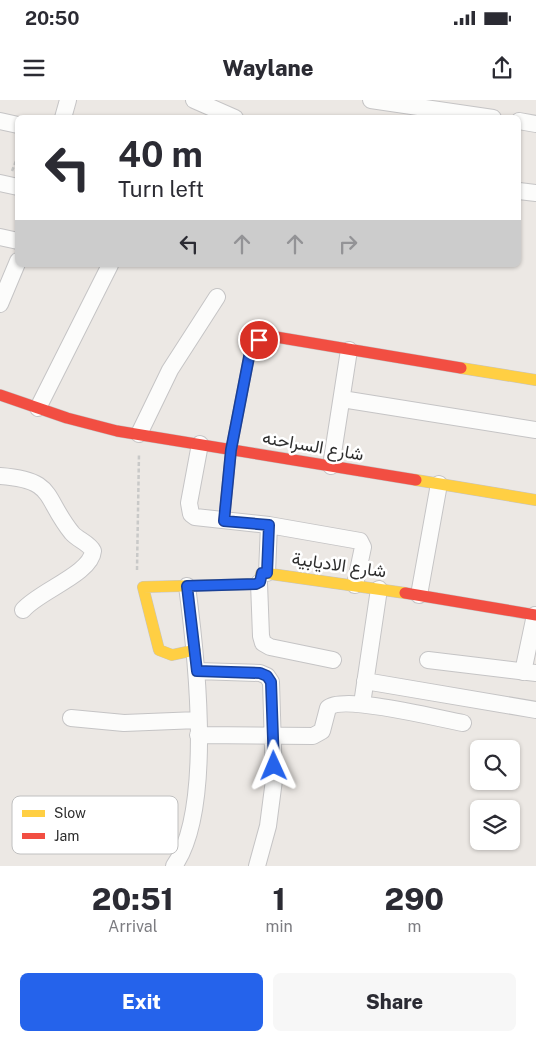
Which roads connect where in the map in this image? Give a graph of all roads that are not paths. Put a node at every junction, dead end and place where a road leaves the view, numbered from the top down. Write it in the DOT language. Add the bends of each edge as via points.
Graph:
graph roads {
  1 [pos="68,100"];
  2 [pos="194,100"];
  3 [pos="371,100"];
  4 [pos="64,115"];
  5 [pos="228,115"];
  6 [pos="472,115"];
  7 [pos="0,121"];
  8 [pos="521,121"];
  9 [pos="15,124"];
  10 [pos="536,124"];
  11 [pos="0,183"];
  12 [pos="15,186"];
  13 [pos="521,191"];
  14 [pos="536,193"];
  15 [pos="0,237"];
  16 [pos="15,240"];
  17 [pos="15,267"];
  18 [pos="109,267"];
  19 [pos="217,297"];
  20 [pos="0,304"];
  21 [pos="349,350"];
  22 [pos="536,380"];
  23 [pos="0,394"];
  24 [pos="342,400"];
  25 [pos="38,408"];
  26 [pos="536,430"];
  27 [pos="139,434"];
  28 [pos="200,444"];
  29 [pos="231,450"];
  30 [pos="331,466"];
  31 [pos="0,476"];
  32 [pos="439,484"];
  33 [pos="536,500"];
  34 [pos="224,521"];
  35 [pos="269,525"];
  36 [pos="263,578"];
  37 [pos="355,585"];
  38 [pos="187,586"];
  39 [pos="379,589"];
  40 [pos="419,595"];
  41 [pos="23,610"];
  42 [pos="535,615"];
  43 [pos="196,650"];
  44 [pos="333,660"];
  45 [pos="428,660"];
  46 [pos="197,671"];
  47 [pos="530,672"];
  48 [pos="365,681"];
  49 [pos="362,704"];
  50 [pos="536,710"];
  51 [pos="71,718"];
  52 [pos="464,723"];
  53 [pos="198,728"];
  54 [pos="273,736"];
  55 [pos="174,866"];
  56 [pos="257,866"];
  1 -- 4 [label="street"];
  2 -- 5 [label="street"];
  3 -- 6 [label="street"];
  7 -- 9 [label="street"];
  8 -- 10 [label="street"];
  11 -- 12 [label="street"];
  13 -- 14 [label="street"];
  15 -- 16 [label="street"];
  17 -- 20 [label="street"];
  18 -- 25 [label="street"];
  19 -- 27 [label="street" via="170,370"];
  21 -- 22 [label="street"];
  21 -- 24 [label="street"];
  21 -- 29 [label="street" via="270,336 259,340 250,352"];
  23 -- 25 [label="street, شارع السراحنه"];
  24 -- 26 [label="street"];
  24 -- 30 [label="street"];
  25 -- 27 [label="street, شارع السراحنه" via="96,426"];
  27 -- 28 [label="street, شارع السراحنه"];
  28 -- 29 [label="street, شارع السراحنه"];
  28 -- 34 [label="street" via="190,514"];
  29 -- 30 [label="street, شارع السراحنه"];
  29 -- 34 [label="street"];
  30 -- 32 [label="street, شارع السراحنه"];
  31 -- 41 [label="street" via="22,478 41,486 73,534 93,551 82,569 35,597"];
  32 -- 33 [label="street, شارع السراحنه"];
  32 -- 40 [label="street"];
  34 -- 35 [label="street"];
  35 -- 36 [label="street"];
  35 -- 37 [label="street" via="360,541 363,547"];
  36 -- 37 [label="street, شارع الاديابية"];
  36 -- 38 [label="street, شارع الاديابية"];
  36 -- 44 [label="street" via="261,636 264,643"];
  37 -- 39 [label="street, شارع الاديابية"];
  38 -- 43 [label="street"];
  38 -- 43 [label="street, شارع الاديابية" via="143,587 158,650 172,655"];
  39 -- 40 [label="street, شارع الاديابية"];
  39 -- 48 [label="street"];
  40 -- 42 [label="street, شارع الاديابية"];
  42 -- 47 [label="street"];
  43 -- 46 [label="street"];
  45 -- 47 [label="street"];
  46 -- 53 [label="street"];
  46 -- 54 [label="street" via="267,676 273,690"];
  48 -- 49 [label="street"];
  48 -- 50 [label="street"];
  49 -- 52 [label="street"];
  49 -- 54 [label="street" via="331,705 322,731 317,735"];
  51 -- 53 [label="street"];
  53 -- 54 [label="street"];
  53 -- 55 [label="street" via="194,807 187,837"];
  54 -- 56 [label="street" via="272,802"];
}
